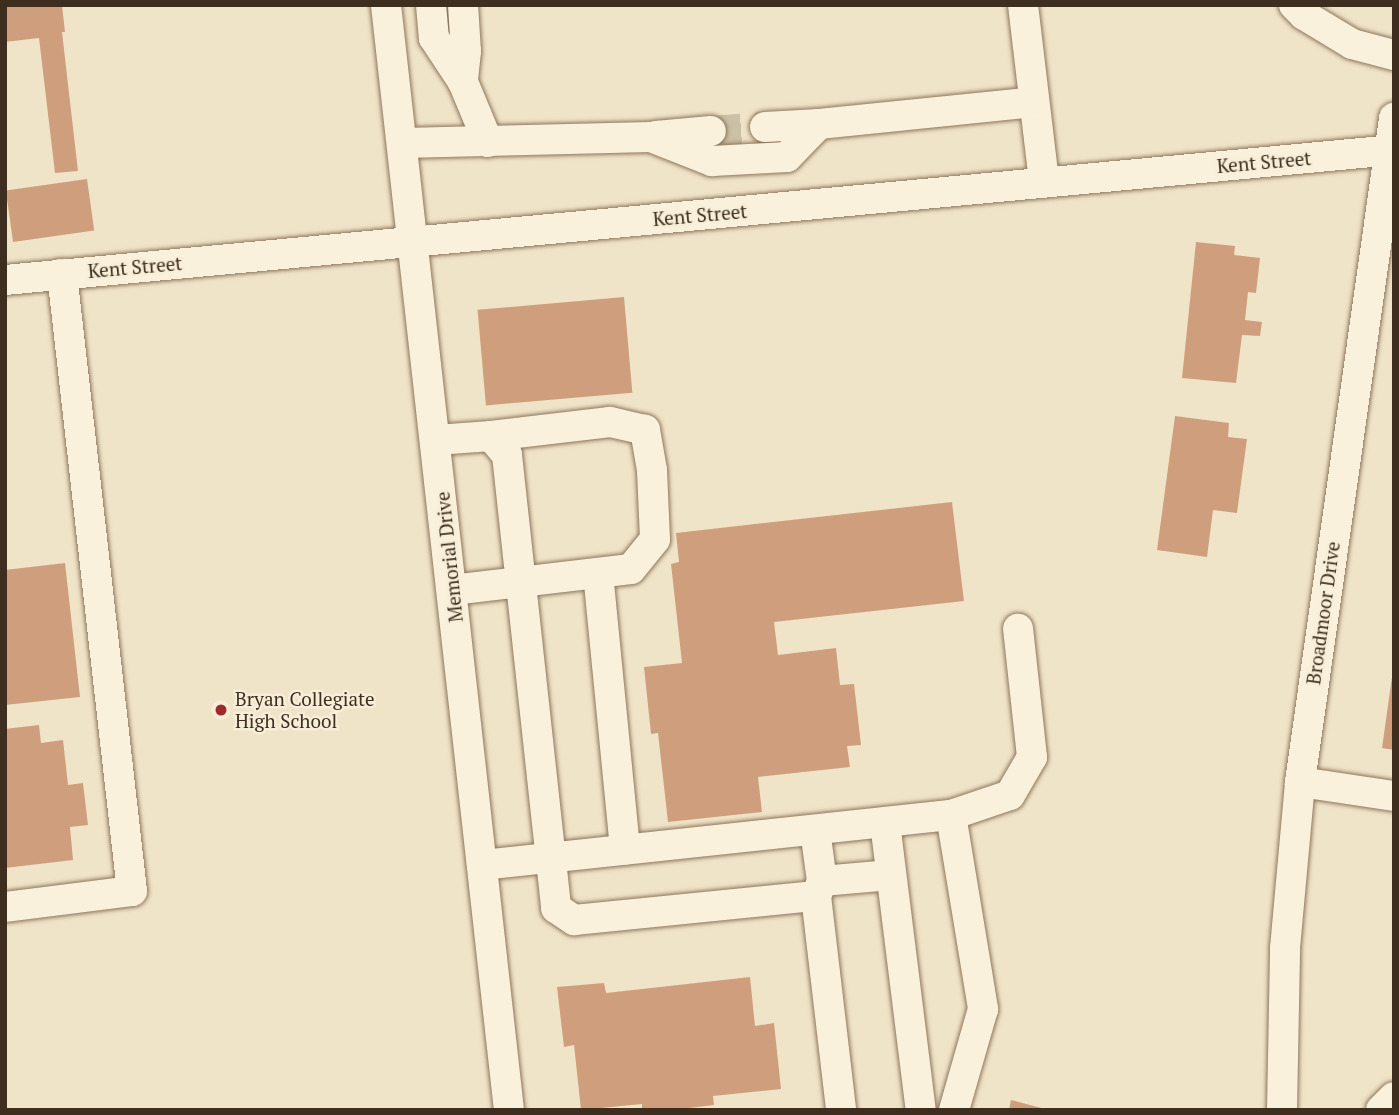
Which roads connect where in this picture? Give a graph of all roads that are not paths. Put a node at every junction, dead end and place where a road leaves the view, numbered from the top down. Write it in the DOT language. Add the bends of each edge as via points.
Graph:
graph roads {
  1 [pos="386,5"];
  2 [pos="431,5"];
  3 [pos="463,5"];
  4 [pos="1023,5"];
  5 [pos="1294,5"];
  6 [pos="1394,55"];
  7 [pos="463,82"];
  8 [pos="1034,102"];
  9 [pos="1394,118"];
  10 [pos="819,124"];
  11 [pos="765,127"];
  12 [pos="711,131"];
  13 [pos="651,137"];
  14 [pos="488,142"];
  15 [pos="402,143"];
  16 [pos="1391,150"];
  17 [pos="1044,183"];
  18 [pos="414,241"];
  19 [pos="62,274"];
  20 [pos="5,280"];
  21 [pos="491,436"];
  22 [pos="436,440"];
  23 [pos="597,573"];
  24 [pos="523,583"];
  25 [pos="452,590"];
  26 [pos="1018,629"];
  27 [pos="1300,782"];
  28 [pos="1394,796"];
  29 [pos="951,815"];
  30 [pos="885,823"];
  31 [pos="815,831"];
  32 [pos="625,850"];
  33 [pos="550,858"];
  34 [pos="482,865"];
  35 [pos="891,875"];
  36 [pos="819,889"];
  37 [pos="5,907"];
  38 [pos="1394,1097"];
  39 [pos="509,1110"];
  40 [pos="841,1110"];
  41 [pos="921,1110"];
  42 [pos="954,1110"];
  43 [pos="1282,1110"];
  44 [pos="1381,1110"];
  1 -- 15 [label="street, Memorial Drive"];
  2 -- 7 [label="street" via="435,38"];
  3 -- 7 [label="street"];
  4 -- 8 [label="street"];
  5 -- 6 [label="street" via="1352,44"];
  7 -- 14 [label="street"];
  8 -- 10 [label="street"];
  8 -- 17 [label="street"];
  9 -- 16 [label="street, Broadmoor Drive"];
  10 -- 11 [label="street"];
  10 -- 13 [label="street" via="787,156 712,161"];
  12 -- 13 [label="street"];
  13 -- 14 [label="street"];
  14 -- 15 [label="street"];
  15 -- 18 [label="street, Memorial Drive"];
  16 -- 17 [label="street, Kent Street"];
  16 -- 27 [label="street, Broadmoor Drive"];
  17 -- 18 [label="street, Kent Street"];
  18 -- 19 [label="street, Kent Street"];
  18 -- 22 [label="street, Memorial Drive"];
  19 -- 20 [label="street, Kent Street"];
  19 -- 37 [label="street" via="132,891"];
  21 -- 22 [label="street"];
  21 -- 23 [label="street" via="610,422 645,430 655,539 631,569"];
  21 -- 24 [label="street" via="508,455"];
  22 -- 25 [label="street, Memorial Drive"];
  23 -- 24 [label="street"];
  23 -- 32 [label="street"];
  24 -- 25 [label="street"];
  24 -- 33 [label="street"];
  25 -- 34 [label="street, Memorial Drive"];
  26 -- 29 [label="street" via="1032,757 1010,795"];
  27 -- 28 [label="street"];
  27 -- 43 [label="street, Broadmoor Drive" via="1286,948"];
  29 -- 30 [label="street"];
  29 -- 42 [label="street" via="983,1009"];
  30 -- 31 [label="street"];
  30 -- 35 [label="street"];
  31 -- 32 [label="street"];
  31 -- 36 [label="street"];
  32 -- 33 [label="street"];
  33 -- 34 [label="street"];
  33 -- 36 [label="street" via="556,908 574,920"];
  34 -- 39 [label="street, Memorial Drive"];
  35 -- 36 [label="street"];
  35 -- 41 [label="street"];
  36 -- 40 [label="street"];
  38 -- 44 [label="street"];
}
